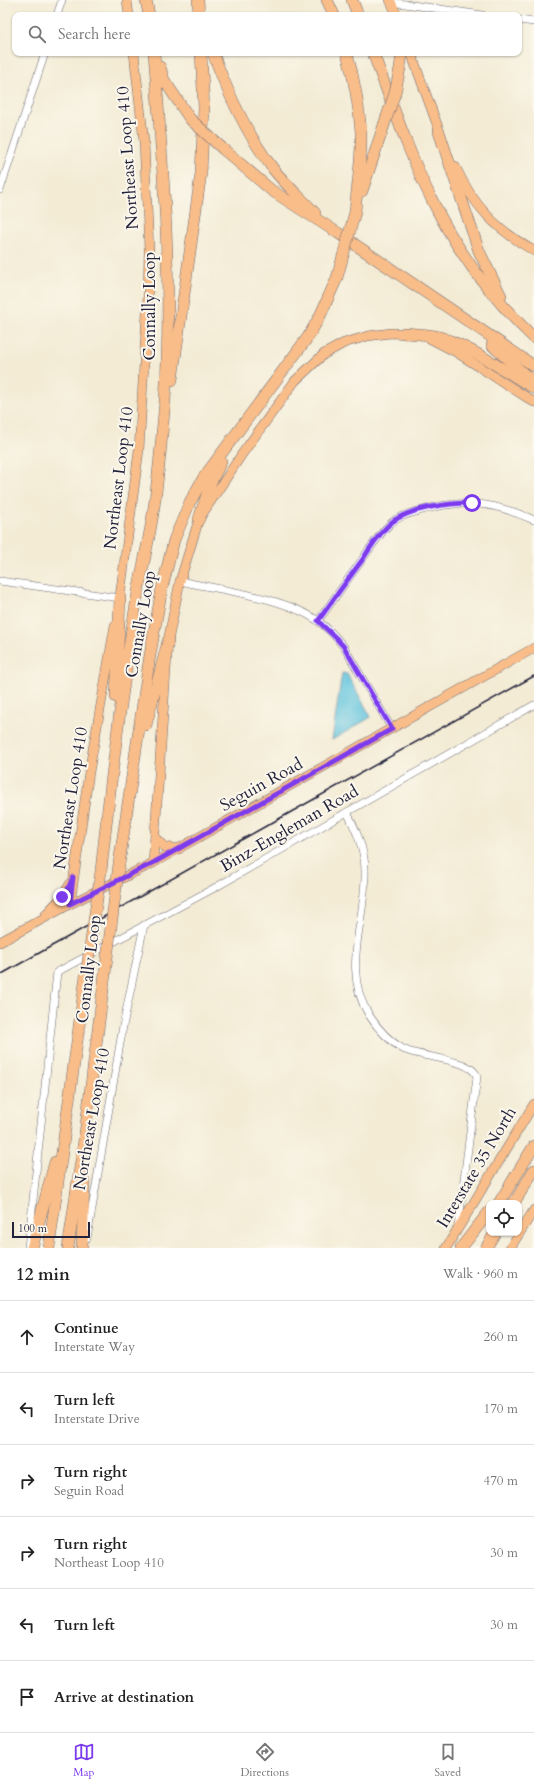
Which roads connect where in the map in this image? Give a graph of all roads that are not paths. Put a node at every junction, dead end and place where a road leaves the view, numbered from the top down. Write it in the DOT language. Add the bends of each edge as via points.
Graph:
graph roads {
  1 [pos="62,0"];
  2 [pos="126,0"];
  3 [pos="146,0"];
  4 [pos="327,0"];
  5 [pos="352,0"];
  6 [pos="198,1"];
  7 [pos="391,1"];
  8 [pos="58,12"];
  9 [pos="128,12"];
  10 [pos="148,12"];
  11 [pos="200,12"];
  12 [pos="333,12"];
  13 [pos="357,12"];
  14 [pos="396,12"];
  15 [pos="462,12"];
  16 [pos="522,20"];
  17 [pos="534,22"];
  18 [pos="44,56"];
  19 [pos="134,56"];
  20 [pos="155,56"];
  21 [pos="156,56"];
  22 [pos="202,56"];
  23 [pos="214,56"];
  24 [pos="348,56"];
  25 [pos="374,56"];
  26 [pos="402,56"];
  27 [pos="413,56"];
  28 [pos="439,132"];
  29 [pos="0,190"];
  30 [pos="355,212"];
  31 [pos="338,233"];
  32 [pos="534,251"];
  33 [pos="462,318"];
  34 [pos="514,319"];
  35 [pos="404,333"];
  36 [pos="534,338"];
  37 [pos="534,366"];
  38 [pos="534,384"];
  39 [pos="534,388"];
  40 [pos="534,402"];
  41 [pos="238,431"];
  42 [pos="154,508"];
  43 [pos="199,519"];
  44 [pos="534,520"];
  45 [pos="0,581"];
  46 [pos="180,581"];
  47 [pos="120,598"];
  48 [pos="318,621"];
  49 [pos="168,642"];
  50 [pos="534,648"];
  51 [pos="534,705"];
  52 [pos="392,729"];
  53 [pos="114,751"];
  54 [pos="132,778"];
  55 [pos="347,812"];
  56 [pos="155,838"];
  57 [pos="179,849"];
  58 [pos="153,863"];
  59 [pos="73,877"];
  60 [pos="70,904"];
  61 [pos="40,920"];
  62 [pos="144,925"];
  63 [pos="0,942"];
  64 [pos="533,1107"];
  65 [pos="68,1113"];
  66 [pos="85,1133"];
  67 [pos="534,1146"];
  68 [pos="534,1170"];
  69 [pos="514,1179"];
  70 [pos="498,1200"];
  71 [pos="501,1200"];
  72 [pos="516,1200"];
  73 [pos="534,1210"];
  74 [pos="486,1216"];
  75 [pos="486,1224"];
  76 [pos="457,1229"];
  77 [pos="493,1236"];
  78 [pos="28,1248"];
  79 [pos="32,1248"];
  80 [pos="49,1248"];
  81 [pos="68,1248"];
  82 [pos="84,1248"];
  83 [pos="446,1248"];
  84 [pos="462,1248"];
  85 [pos="471,1248"];
  86 [pos="486,1248"];
  87 [pos="510,1248"];
  1 -- 8 [label="street"];
  2 -- 9 [label="main road"];
  3 -- 10 [label="highway"];
  4 -- 12 [label="highway"];
  5 -- 13 [label="highway"];
  6 -- 11 [label="highway"];
  7 -- 14 [label="main road"];
  7 -- 15 [label="street"];
  16 -- 17 [label="street"];
  18 -- 29 [label="street"];
  19 -- 47 [label="main road, Northeast Loop 410" via="144,142 148,295 139,450"];
  20 -- 42 [label="highway, Connally Loop" via="165,207 167,322 165,398"];
  21 -- 31 [label="highway, bridge" via="164,80 190,119 271,190"];
  22 -- 42 [label="highway" via="204,108 201,173"];
  23 -- 31 [label="highway" via="247,128 275,170 319,217"];
  24 -- 30 [label="highway, Connally Loop" via="361,133"];
  25 -- 34 [label="highway" via="432,202 470,265"];
  26 -- 30 [label="highway, bridge" via="395,94"];
  27 -- 28 [label="main road"];
  28 -- 32 [label="main road" via="470,195 485,215 500,229"];
  28 -- 34 [label="highway" via="479,251"];
  30 -- 41 [label="highway, Connally Loop, bridge" via="337,278 320,316 308,337"];
  31 -- 33 [label="highway"];
  33 -- 37 [label="highway"];
  33 -- 38 [label="highway"];
  34 -- 36 [label="highway"];
  35 -- 39 [label="highway" via="436,336 450,341"];
  35 -- 40 [label="main road" via="428,338 456,352"];
  35 -- 43 [label="main road" via="368,336 344,343 324,354 295,381"];
  41 -- 43 [label="highway" via="211,482"];
  41 -- 54 [label="highway, Connally Loop" via="204,477 174,540 162,588"];
  42 -- 53 [label="highway, Connally Loop"];
  43 -- 46 [label="main road"];
  44 -- 48 [label="street" via="504,508 472,503 444,504 401,517 392,522 378,538"];
  45 -- 47 [label="street"];
  46 -- 48 [label="street" via="284,604"];
  46 -- 49 [label="main road"];
  47 -- 53 [label="highway"];
  47 -- 59 [label="main road, Northeast Loop 410"];
  48 -- 52 [label="street" via="344,647"];
  49 -- 54 [label="highway"];
  49 -- 56 [label="main road"];
  50 -- 52 [label="main road, Seguin Road"];
  51 -- 55 [label="street, Binz-Engleman Road"];
  52 -- 57 [label="main road, Seguin Road"];
  53 -- 65 [label="highway, Connally Loop, bridge"];
  54 -- 66 [label="highway, Connally Loop, bridge"];
  55 -- 62 [label="street, Binz-Engleman Road"];
  55 -- 76 [label="street" via="356,830 365,868 354,967 358,989 368,1014 382,1032 403,1049 417,1055 457,1062 476,1073"];
  56 -- 57 [label="main road" via="165,847"];
  56 -- 58 [label="main road"];
  57 -- 58 [label="main road, Seguin Road"];
  58 -- 60 [label="main road, Seguin Road"];
  59 -- 60 [label="main road, Northeast Loop 410"];
  59 -- 61 [label="main road" via="67,891"];
  60 -- 61 [label="main road, Seguin Road"];
  61 -- 63 [label="main road, Seguin Road"];
  62 -- 78 [label="street, Binz-Engleman Road" via="58,972"];
  62 -- 82 [label="street, Northeast Loop 410" via="123,1026"];
  64 -- 76 [label="main road, Interstate 35 North"];
  65 -- 79 [label="highway"];
  65 -- 80 [label="highway, Connally Loop"];
  66 -- 81 [label="highway, Connally Loop"];
  66 -- 82 [label="highway"];
  67 -- 69 [label="highway"];
  68 -- 72 [label="highway"];
  69 -- 70 [label="highway"];
  69 -- 71 [label="highway"];
  73 -- 87 [label="main road"];
  74 -- 84 [label="highway"];
  75 -- 85 [label="highway"];
  76 -- 83 [label="main road, Interstate 35 North"];
  77 -- 86 [label="highway"];
}
